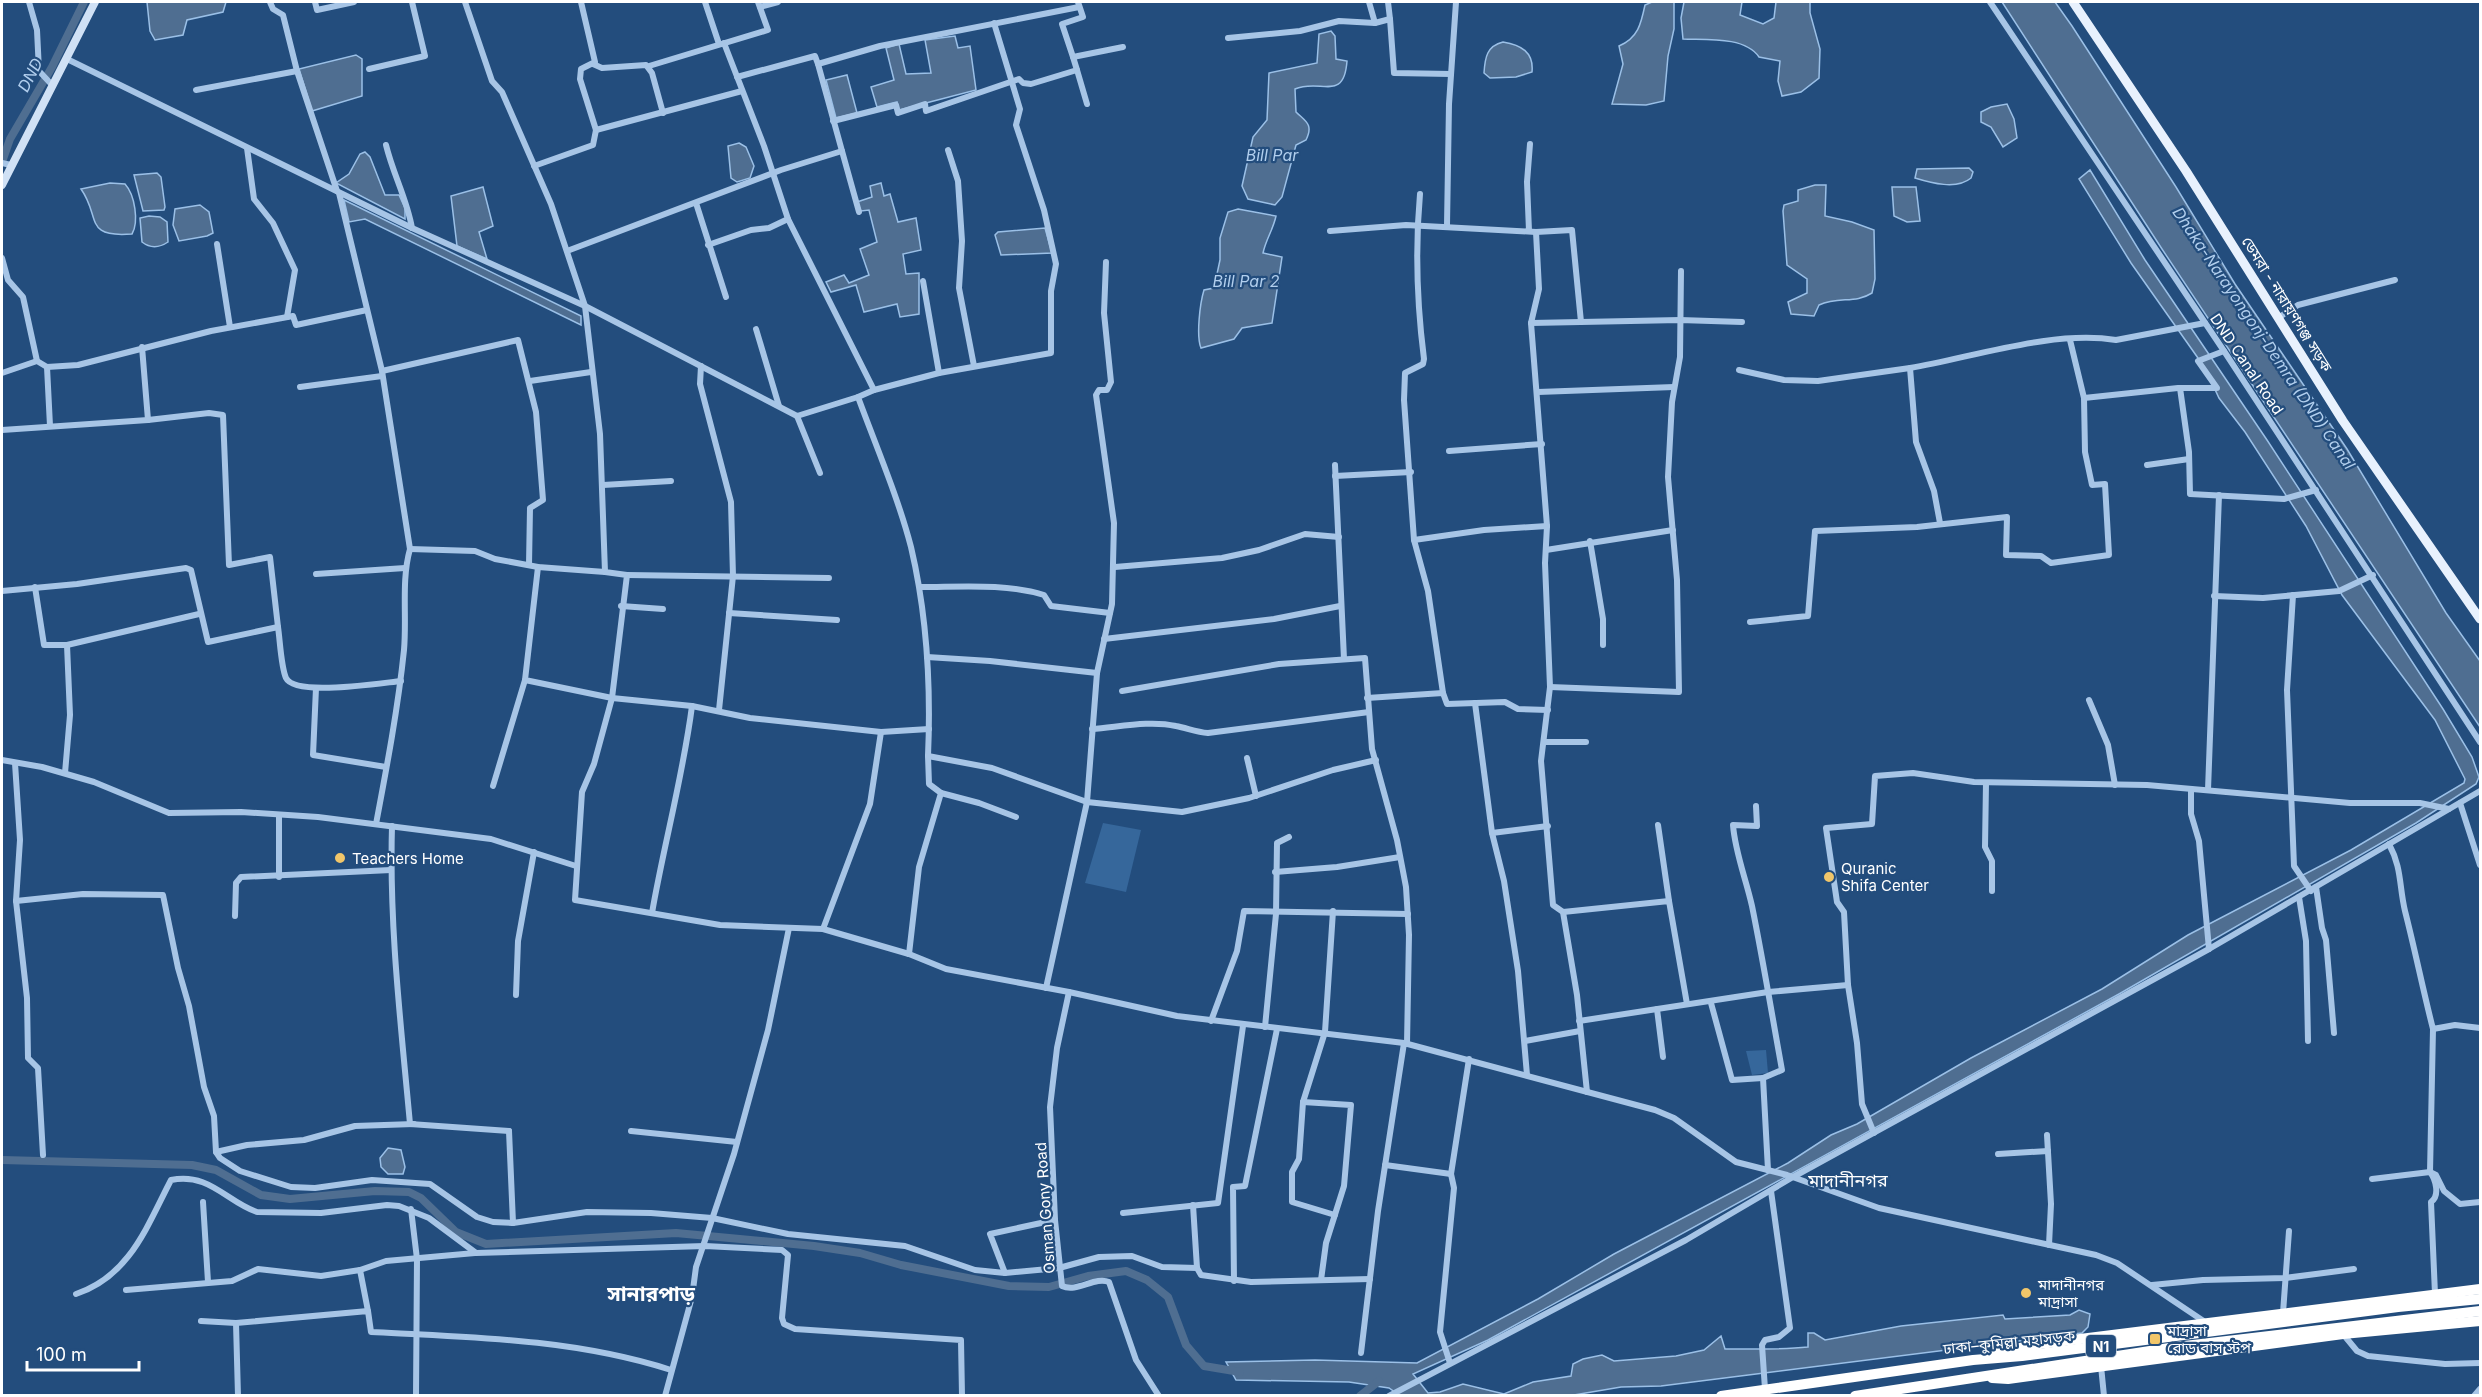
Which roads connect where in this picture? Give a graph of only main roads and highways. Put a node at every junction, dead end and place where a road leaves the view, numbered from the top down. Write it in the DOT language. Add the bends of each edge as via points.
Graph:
graph roads {
  1 [pos="2073,2"];
  2 [pos="2481,619"];
  3 [pos="2481,1289"];
  4 [pos="2481,1299"];
  5 [pos="2481,1311"];
  6 [pos="2481,1321"];
  7 [pos="1973,1360"];
  8 [pos="1977,1376"];
  9 [pos="1721,1395"];
  10 [pos="1855,1395"];
  1 -- 2 [label="main road, ডেমরা - নারায়ণগঞ্জ সড়ক" via="2186,171 2343,421"];
  3 -- 7 [label="highway" via="2040,1344"];
  4 -- 7 [label="highway, ঢাকা–কুমিল্লা মহাসড়ক / N1"];
  5 -- 8 [label="highway, ঢাকা–কুমিল্লা মহাসড়ক / N1" via="2315,1329"];
  6 -- 8 [label="highway" via="2343,1334 2008,1379"];
  7 -- 9 [label="highway, ঢাকা–কুমিল্লা মহাসড়ক / N1"];
  8 -- 10 [label="highway, ঢাকা–কুমিল্লা মহাসড়ক / N1"];
}
